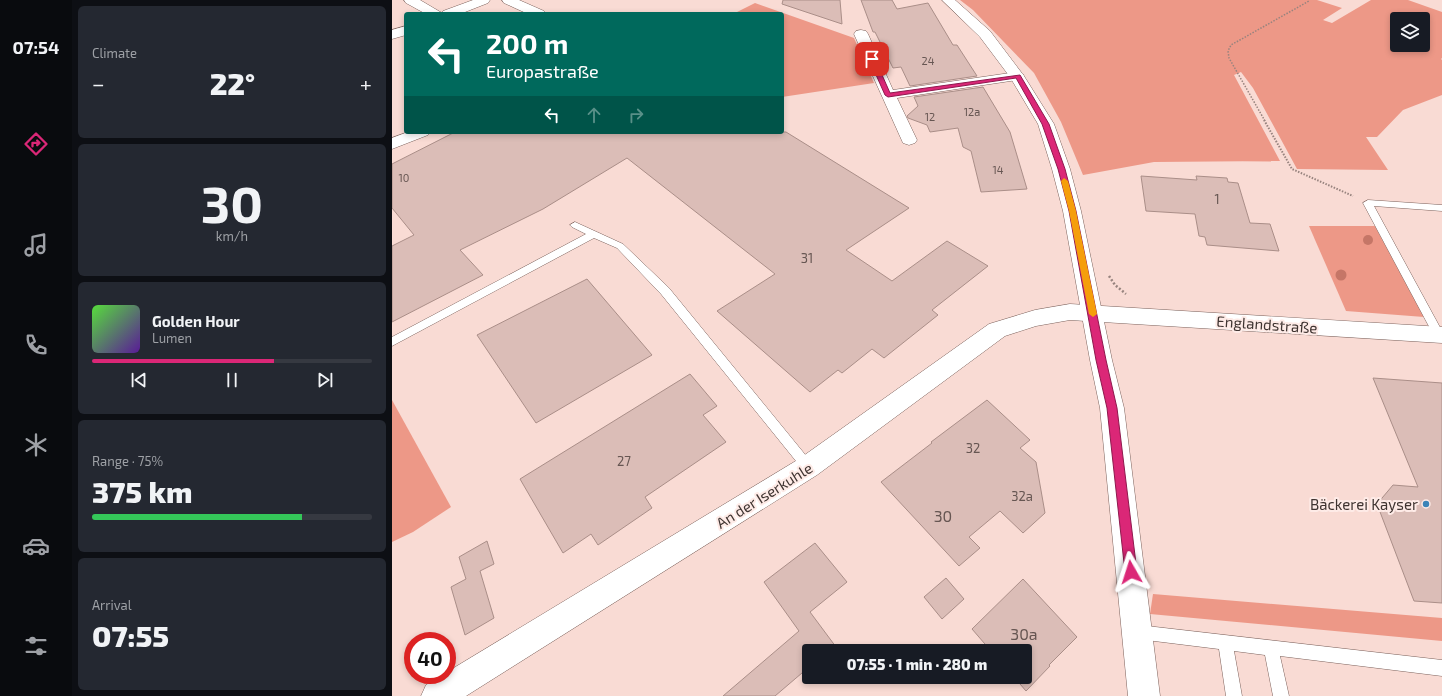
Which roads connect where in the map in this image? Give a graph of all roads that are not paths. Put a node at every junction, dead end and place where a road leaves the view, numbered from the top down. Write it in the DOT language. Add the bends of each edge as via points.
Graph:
graph roads {
  1 [pos="410,0"];
  2 [pos="484,0"];
  3 [pos="508,0"];
  4 [pos="948,0"];
  5 [pos="432,12"];
  6 [pos="453,12"];
  7 [pos="535,12"];
  8 [pos="404,31"];
  9 [pos="861,34"];
  10 [pos="392,35"];
  11 [pos="1018,76"];
  12 [pos="888,95"];
  13 [pos="417,134"];
  14 [pos="909,140"];
  15 [pos="392,144"];
  16 [pos="1442,208"];
  17 [pos="575,225"];
  18 [pos="594,234"];
  19 [pos="1093,313"];
  20 [pos="1440,334"];
  21 [pos="392,342"];
  22 [pos="808,467"];
  23 [pos="1138,632"];
  24 [pos="1226,642"];
  25 [pos="1271,647"];
  26 [pos="1442,668"];
  27 [pos="437,696"];
  28 [pos="1144,696"];
  29 [pos="1234,696"];
  30 [pos="1281,696"];
  1 -- 5 [label="street"];
  2 -- 6 [label="street"];
  3 -- 7 [label="street"];
  4 -- 11 [label="street" via="985,34"];
  8 -- 10 [label="street"];
  9 -- 12 [label="street"];
  11 -- 12 [label="street"];
  11 -- 19 [label="street" via="1046,124 1061,169"];
  12 -- 14 [label="street"];
  13 -- 15 [label="street"];
  16 -- 20 [label="lane" via="1368,203"];
  17 -- 18 [label="lane"];
  18 -- 21 [label="lane"];
  18 -- 22 [label="lane" via="620,246 665,291"];
  19 -- 20 [label="street, Englandstraße"];
  19 -- 22 [label="street, An der Iserkuhle" via="1070,312 1035,318 997,330"];
  19 -- 23 [label="street" via="1112,408"];
  22 -- 27 [label="street, An der Iserkuhle"];
  23 -- 24 [label="lane"];
  23 -- 28 [label="street"];
  24 -- 25 [label="lane"];
  24 -- 29 [label="lane"];
  25 -- 26 [label="lane"];
  25 -- 30 [label="lane"];
}
